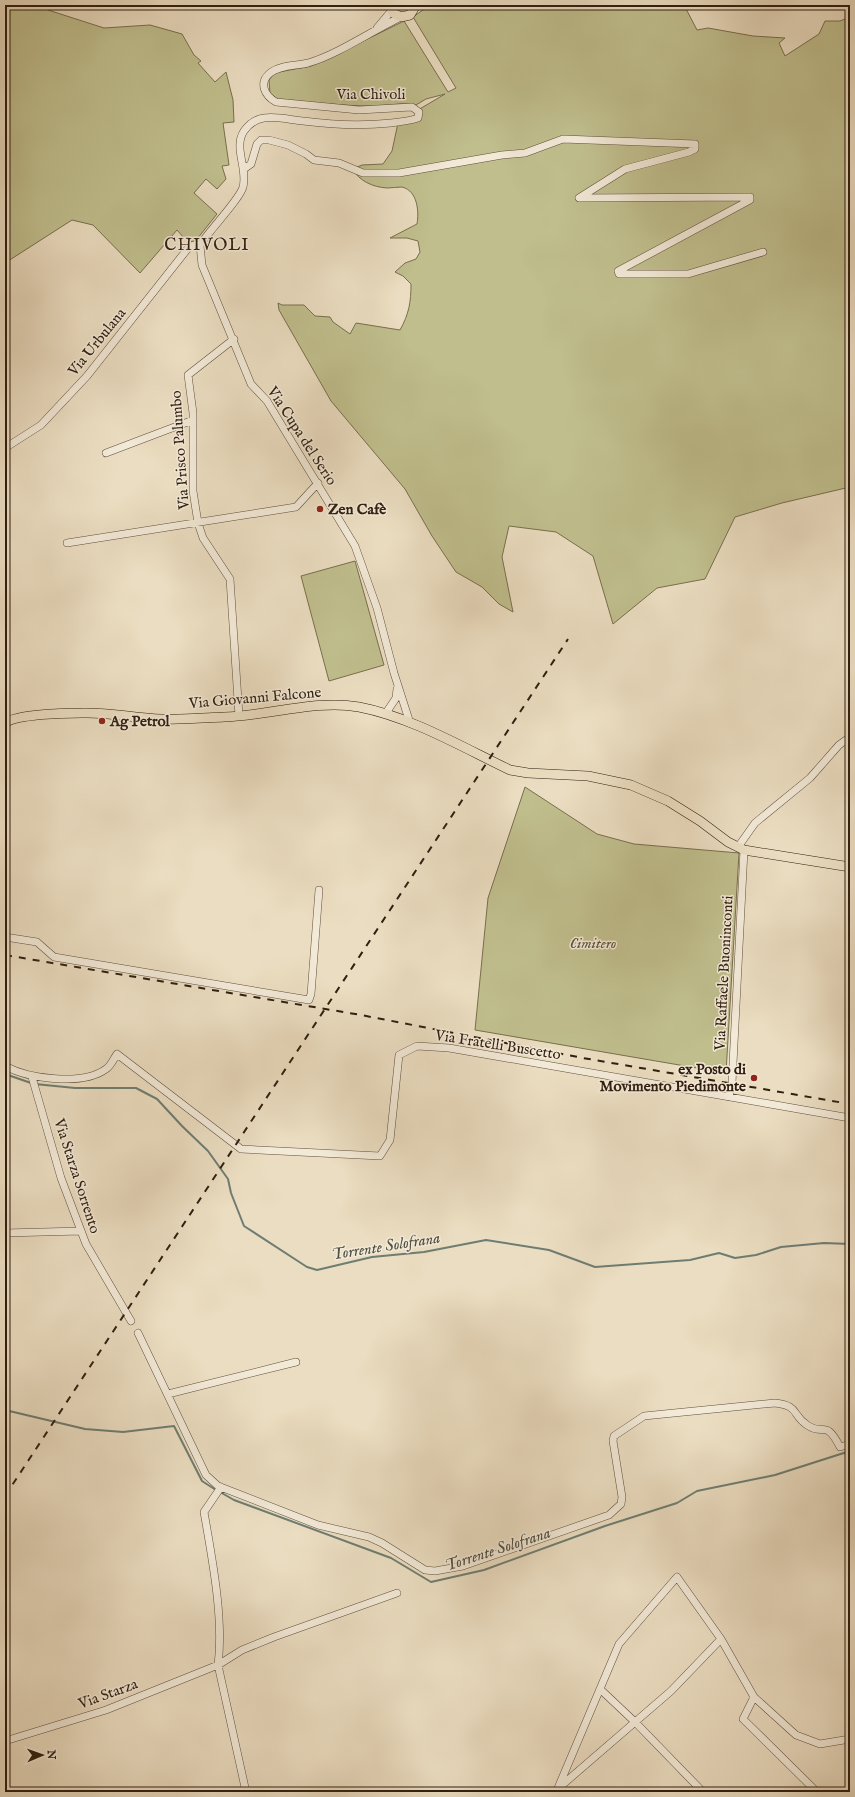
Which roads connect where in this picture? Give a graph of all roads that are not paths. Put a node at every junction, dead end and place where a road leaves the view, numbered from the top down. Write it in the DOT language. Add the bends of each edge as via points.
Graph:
graph roads {
  1 [pos="390,6"];
  2 [pos="417,6"];
  3 [pos="402,17"];
  4 [pos="374,31"];
  5 [pos="244,169"];
  6 [pos="200,245"];
  7 [pos="763,252"];
  8 [pos="234,339"];
  9 [pos="193,420"];
  10 [pos="5,448"];
  11 [pos="106,453"];
  12 [pos="318,483"];
  13 [pos="198,523"];
  14 [pos="67,543"];
  15 [pos="398,687"];
  16 [pos="386,713"];
  17 [pos="239,716"];
  18 [pos="410,722"];
  19 [pos="5,723"];
  20 [pos="850,737"];
  21 [pos="741,849"];
  22 [pos="850,867"];
  23 [pos="319,890"];
  24 [pos="5,936"];
  25 [pos="5,1066"];
  26 [pos="33,1082"];
  27 [pos="729,1097"];
  28 [pos="850,1118"];
  29 [pos="81,1231"];
  30 [pos="5,1233"];
  31 [pos="131,1321"];
  32 [pos="138,1333"];
  33 [pos="296,1362"];
  34 [pos="168,1394"];
  35 [pos="850,1444"];
  36 [pos="219,1490"];
  37 [pos="397,1593"];
  38 [pos="721,1639"];
  39 [pos="218,1665"];
  40 [pos="600,1689"];
  41 [pos="754,1697"];
  42 [pos="635,1722"];
  43 [pos="850,1739"];
  44 [pos="5,1741"];
  45 [pos="556,1790"];
  46 [pos="246,1792"];
  47 [pos="703,1792"];
  48 [pos="817,1792"];
  1 -- 3 [label="main road"];
  1 -- 4 [label="street"];
  2 -- 3 [label="main road" via="410,15"];
  3 -- 4 [label="street"];
  4 -- 5 [label="street, Via Chivoli" via="313,61 276,69 264,82 265,91 276,102 288,105 359,110 412,107 419,112 418,118 361,126 271,118 257,120 247,128 241,138"];
  5 -- 6 [label="street, Via Chivoli" via="242,191"];
  5 -- 7 [label="street" via="251,164 257,144 261,140 288,145 314,160 339,164 363,173 399,173 525,153 563,139 695,144 695,149 689,152 625,168 579,198 750,197 750,200 618,271 619,274 688,274"];
  6 -- 8 [label="street, Via Cupa del Serio" via="202,265"];
  6 -- 10 [label="street, Via Urbulana" via="189,247 87,376 41,425"];
  8 -- 9 [label="street, Via Prisco Palumbo" via="188,375"];
  8 -- 12 [label="street, Via Cupa del Serio" via="251,384 267,401"];
  9 -- 11 [label="street"];
  9 -- 13 [label="street, Via Prisco Palumbo" via="193,491"];
  12 -- 13 [label="street" via="296,507"];
  12 -- 15 [label="street, Via Cupa del Serio" via="355,546 377,608"];
  13 -- 14 [label="street"];
  13 -- 17 [label="street, Via Prisco Palumbo" via="203,538 230,579"];
  15 -- 16 [label="street" via="396,698"];
  15 -- 18 [label="street, Via Cupa del Serio"];
  16 -- 17 [label="main road, Via Giovanni Falcone" via="357,707 330,706"];
  16 -- 18 [label="main road, Via Giovanni Falcone"];
  17 -- 19 [label="main road, Via Giovanni Falcone" via="160,719 89,712 16,719"];
  18 -- 21 [label="main road, Via Giovanni Falcone" via="510,770 534,774 588,776 637,787 668,801"];
  20 -- 21 [label="street" via="839,745 810,778 755,823"];
  21 -- 22 [label="main road"];
  21 -- 27 [label="street, Via Raffaele Buoninconti" via="732,1083"];
  23 -- 24 [label="street" via="309,1000 54,957 37,942"];
  25 -- 26 [label="street, Via Fratelli Buscetto"];
  26 -- 27 [label="street, Via Fratelli Buscetto" via="84,1079 107,1069 117,1054 241,1149 380,1156 390,1140 399,1056 417,1046 449,1048"];
  26 -- 29 [label="street, Via Starza Sorrento" via="61,1178"];
  27 -- 28 [label="street, Via Fratelli Buscetto"];
  29 -- 30 [label="street"];
  29 -- 31 [label="street, Via Starza Sorrento"];
  32 -- 34 [label="street"];
  33 -- 34 [label="street"];
  34 -- 36 [label="street" via="206,1475"];
  35 -- 36 [label="street" via="840,1447 830,1431 826,1428 814,1429 805,1424 794,1409 786,1404 644,1416 614,1436 622,1498 621,1504 609,1515 463,1566 435,1572 425,1570 382,1543 369,1538 318,1525"];
  36 -- 39 [label="street" via="204,1512 216,1589 220,1652"];
  37 -- 39 [label="street, Via Starza" via="274,1637 242,1650"];
  38 -- 40 [label="street" via="677,1578 619,1644"];
  38 -- 41 [label="street"];
  38 -- 42 [label="street" via="671,1691"];
  39 -- 44 [label="street, Via Starza" via="106,1710"];
  39 -- 46 [label="street"];
  40 -- 42 [label="street"];
  40 -- 45 [label="street"];
  41 -- 43 [label="street" via="796,1735 820,1744"];
  41 -- 48 [label="street" via="743,1719"];
  42 -- 45 [label="street"];
  42 -- 47 [label="street"];
}
